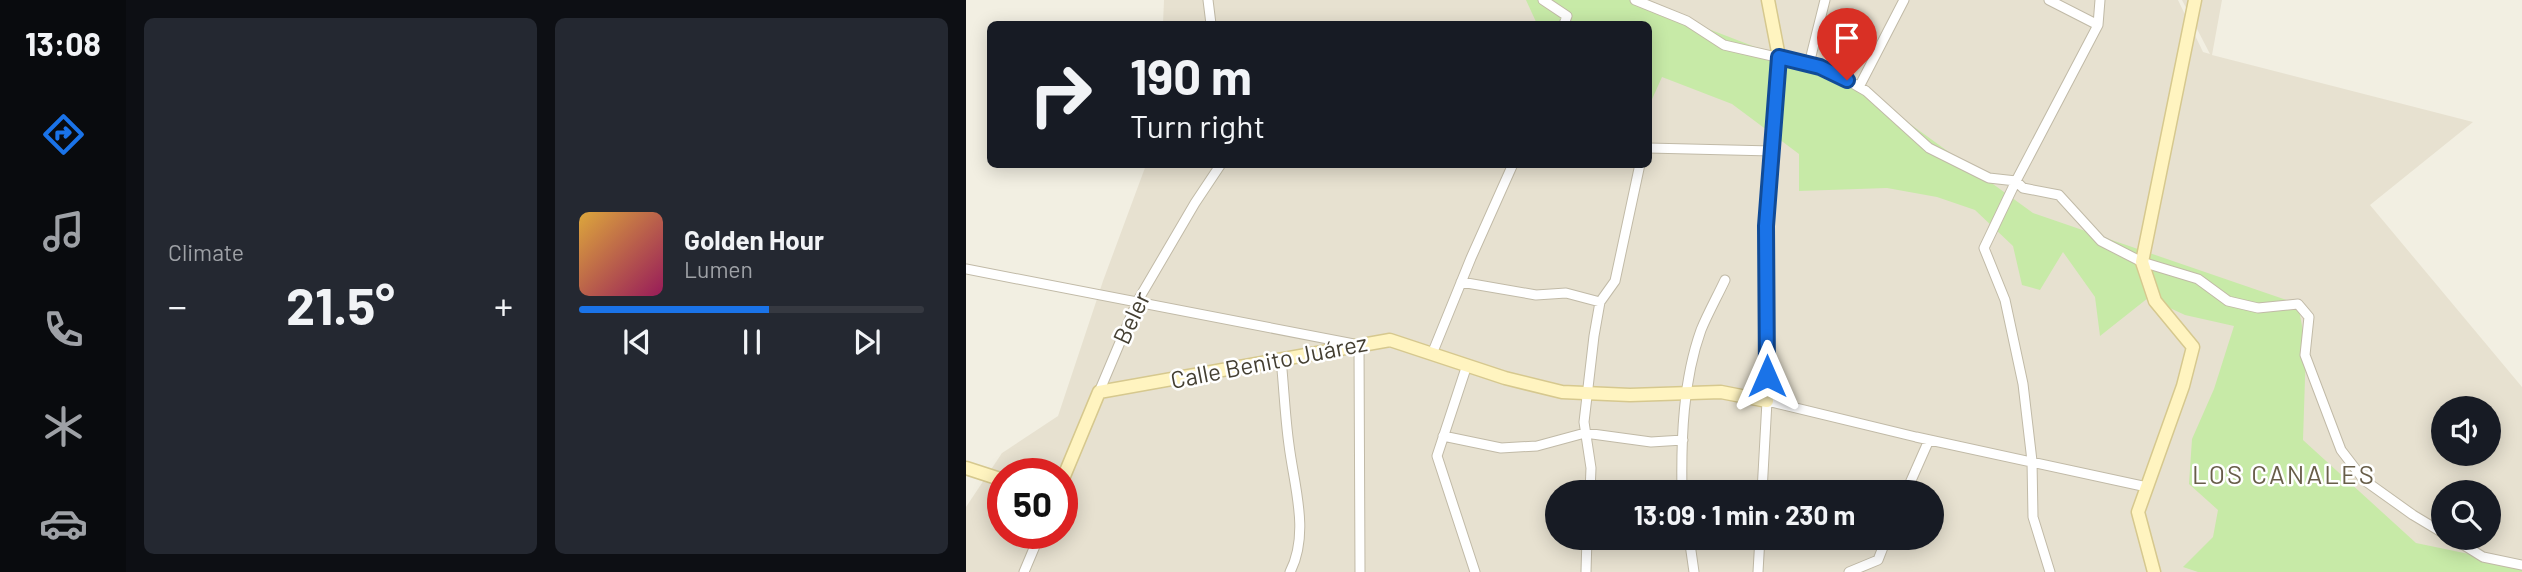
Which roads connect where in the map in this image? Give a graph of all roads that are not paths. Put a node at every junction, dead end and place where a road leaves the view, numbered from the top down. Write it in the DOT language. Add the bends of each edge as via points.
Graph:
graph roads {
  1 [pos="1208,0"];
  2 [pos="1543,0"];
  3 [pos="1635,0"];
  4 [pos="1768,0"];
  5 [pos="1825,0"];
  6 [pos="1904,0"];
  7 [pos="2049,0"];
  8 [pos="2099,0"];
  9 [pos="2195,0"];
  10 [pos="1212,21"];
  11 [pos="1565,21"];
  12 [pos="2098,25"];
  13 [pos="1779,57"];
  14 [pos="1809,64"];
  15 [pos="1859,87"];
  16 [pos="1652,148"];
  17 [pos="1772,151"];
  18 [pos="1219,168"];
  19 [pos="1511,168"];
  20 [pos="1639,168"];
  21 [pos="2016,181"];
  22 [pos="2142,262"];
  23 [pos="966,269"];
  24 [pos="1725,280"];
  25 [pos="1461,282"];
  26 [pos="1137,302"];
  27 [pos="1600,302"];
  28 [pos="1359,345"];
  29 [pos="1432,354"];
  30 [pos="1282,359"];
  31 [pos="1466,365"];
  32 [pos="1099,392"];
  33 [pos="1687,394"];
  34 [pos="1586,395"];
  35 [pos="1767,401"];
  36 [pos="1586,433"];
  37 [pos="1443,436"];
  38 [pos="1683,440"];
  39 [pos="1929,440"];
  40 [pos="1072,458"];
  41 [pos="2032,461"];
  42 [pos="966,468"];
  43 [pos="987,475"];
  44 [pos="1590,480"];
  45 [pos="1682,480"];
  46 [pos="1763,480"];
  47 [pos="1911,480"];
  48 [pos="2147,487"];
  49 [pos="2431,525"];
  50 [pos="1034,549"];
  51 [pos="1587,550"];
  52 [pos="1691,550"];
  53 [pos="1759,550"];
  54 [pos="1882,550"];
  55 [pos="2473,550"];
  56 [pos="2522,565"];
  57 [pos="1024,572"];
  58 [pos="1290,572"];
  59 [pos="1360,572"];
  60 [pos="1475,572"];
  61 [pos="1586,572"];
  62 [pos="1694,572"];
  63 [pos="1758,572"];
  64 [pos="1849,572"];
  65 [pos="2050,572"];
  66 [pos="2154,572"];
  1 -- 10 [label="street"];
  2 -- 11 [label="street" via="1567,16"];
  3 -- 13 [label="street" via="1688,21 1724,45"];
  4 -- 13 [label="main road"];
  5 -- 14 [label="street"];
  6 -- 15 [label="street"];
  7 -- 12 [label="street"];
  8 -- 12 [label="street"];
  9 -- 22 [label="main road"];
  12 -- 21 [label="street"];
  13 -- 14 [label="street"];
  13 -- 17 [label="main road"];
  14 -- 15 [label="street"];
  15 -- 21 [label="street" via="1929,148 1989,178"];
  16 -- 17 [label="street"];
  17 -- 35 [label="main road" via="1766,226"];
  18 -- 26 [label="street, Beler"];
  19 -- 25 [label="street"];
  20 -- 27 [label="street" via="1615,281"];
  21 -- 22 [label="street" via="2023,188 2059,195 2101,242"];
  21 -- 41 [label="street" via="1984,248 2005,300 2023,384"];
  22 -- 48 [label="main road" via="2155,301 2193,347"];
  22 -- 49 [label="street" via="2198,279 2228,301 2258,308 2298,304 2309,317 2305,355 2341,450 2364,480"];
  23 -- 26 [label="street"];
  24 -- 33 [label="street" via="1701,330"];
  25 -- 27 [label="street" via="1536,295 1566,293"];
  25 -- 29 [label="street"];
  26 -- 28 [label="street"];
  26 -- 32 [label="street, Beler"];
  27 -- 34 [label="street"];
  28 -- 29 [label="main road, Calle Benito Juárez" via="1390,340"];
  28 -- 30 [label="main road, Calle Benito Juárez"];
  28 -- 59 [label="street"];
  29 -- 31 [label="main road, Calle Benito Juárez"];
  30 -- 32 [label="main road, Calle Benito Juárez"];
  30 -- 58 [label="street" via="1299,509 1298,556"];
  31 -- 34 [label="main road, Calle Benito Juárez" via="1562,393"];
  31 -- 37 [label="street"];
  32 -- 40 [label="main road, Beler"];
  33 -- 34 [label="main road, Calle Benito Juárez"];
  33 -- 35 [label="main road, Calle Benito Juárez" via="1721,392"];
  33 -- 38 [label="street"];
  34 -- 36 [label="street"];
  35 -- 39 [label="street"];
  35 -- 46 [label="street"];
  36 -- 37 [label="street" via="1537,446 1502,448"];
  36 -- 38 [label="street" via="1651,442"];
  36 -- 44 [label="street"];
  37 -- 60 [label="street" via="1437,456"];
  38 -- 45 [label="street"];
  39 -- 41 [label="street"];
  39 -- 47 [label="street"];
  41 -- 48 [label="street"];
  41 -- 65 [label="street" via="2033,517"];
  42 -- 43 [label="main road"];
  48 -- 66 [label="main road" via="2138,512"];
  50 -- 57 [label="street"];
  51 -- 61 [label="street"];
  52 -- 62 [label="street"];
  53 -- 63 [label="street"];
  54 -- 64 [label="street" via="1878,561"];
  55 -- 56 [label="street"];
}
